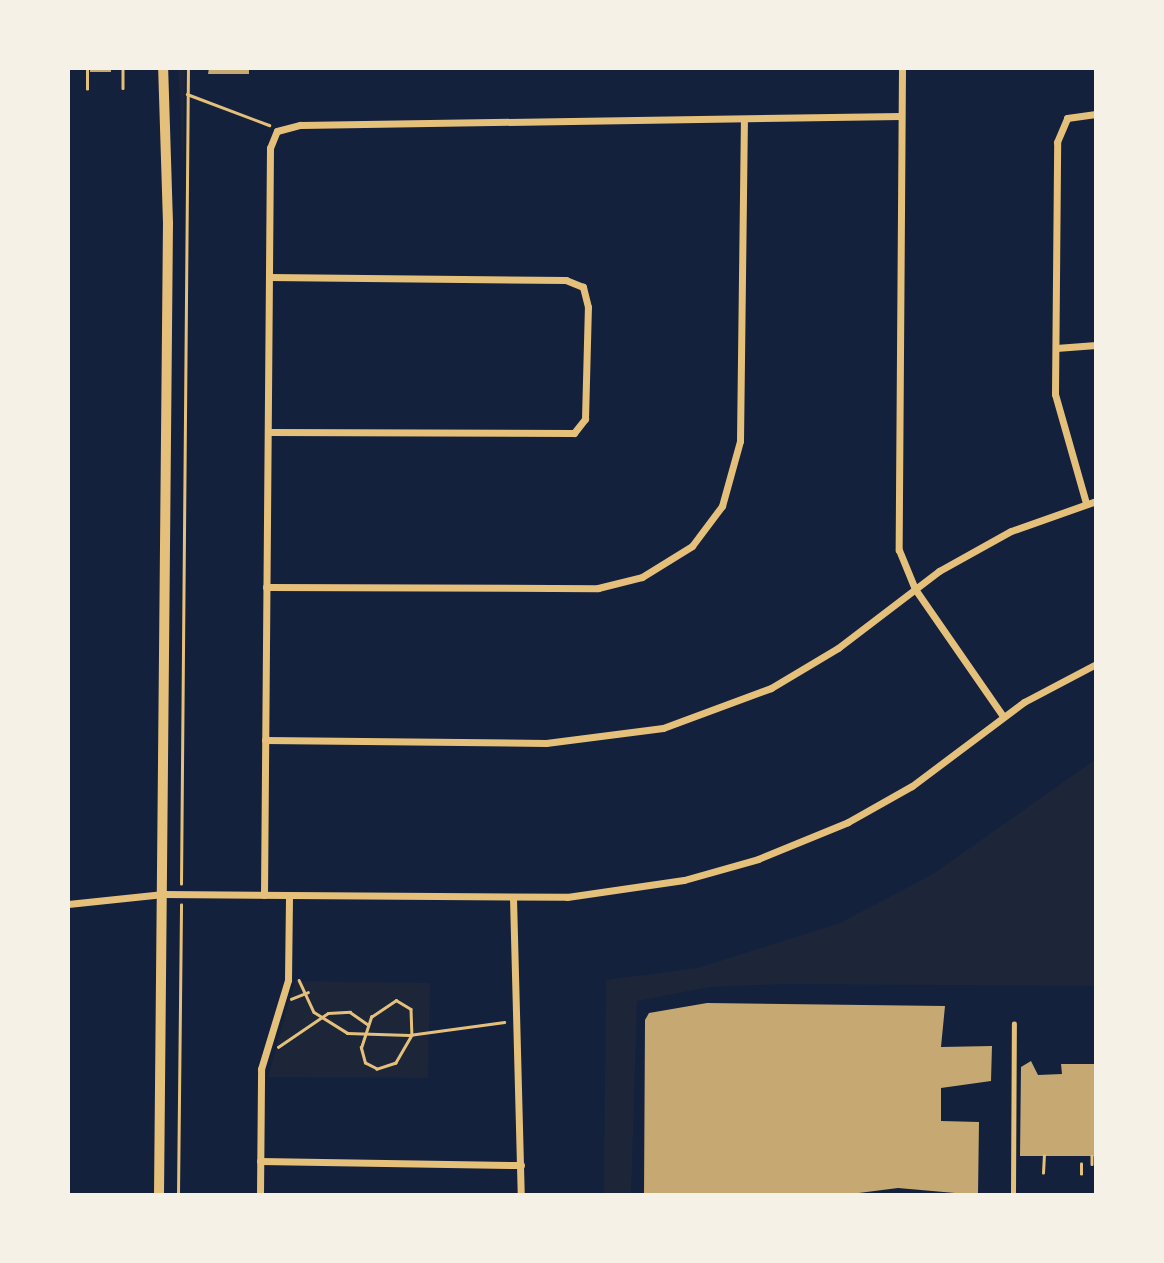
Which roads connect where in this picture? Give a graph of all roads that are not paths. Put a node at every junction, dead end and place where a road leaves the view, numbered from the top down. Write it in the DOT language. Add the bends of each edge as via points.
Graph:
graph roads {
  1 [pos="163,68"];
  2 [pos="902,68"];
  3 [pos="1096,114"];
  4 [pos="901,116"];
  5 [pos="744,118"];
  6 [pos="269,277"];
  7 [pos="1096,345"];
  8 [pos="1056,348"];
  9 [pos="268,432"];
  10 [pos="1096,501"];
  11 [pos="1086,503"];
  12 [pos="266,587"];
  13 [pos="915,589"];
  14 [pos="1096,664"];
  15 [pos="1003,716"];
  16 [pos="264,740"];
  17 [pos="163,894"];
  18 [pos="264,895"];
  19 [pos="289,895"];
  20 [pos="513,898"];
  21 [pos="68,904"];
  22 [pos="1014,1024"];
  23 [pos="260,1161"];
  24 [pos="521,1164"];
  25 [pos="159,1195"];
  26 [pos="260,1195"];
  27 [pos="521,1195"];
  28 [pos="1013,1195"];
  1 -- 17 [label="street" via="169,223"];
  2 -- 4 [label="street"];
  3 -- 8 [label="street" via="1067,118 1058,134"];
  4 -- 5 [label="street"];
  4 -- 13 [label="street" via="898,536"];
  5 -- 6 [label="street" via="282,127 271,142"];
  5 -- 12 [label="street" via="740,442 722,506 692,546 642,577 598,588"];
  6 -- 9 [label="street"];
  6 -- 9 [label="street" via="566,280 583,287 588,307 585,419 574,433"];
  7 -- 8 [label="street"];
  8 -- 11 [label="street" via="1058,409"];
  9 -- 12 [label="street"];
  10 -- 11 [label="street"];
  11 -- 13 [label="street" via="1011,531"];
  12 -- 16 [label="street"];
  13 -- 15 [label="street"];
  13 -- 16 [label="street" via="791,678 663,728 546,743"];
  14 -- 15 [label="street"];
  15 -- 20 [label="street" via="892,798 783,850 656,886"];
  16 -- 18 [label="street"];
  17 -- 18 [label="street"];
  17 -- 21 [label="street"];
  17 -- 25 [label="street"];
  18 -- 19 [label="street"];
  19 -- 20 [label="street"];
  19 -- 23 [label="street" via="287,985 261,1069"];
  20 -- 24 [label="street" via="511,1021 522,1079"];
  22 -- 28 [label="lane"];
  23 -- 24 [label="street"];
  23 -- 26 [label="street"];
  24 -- 27 [label="street"];
}
